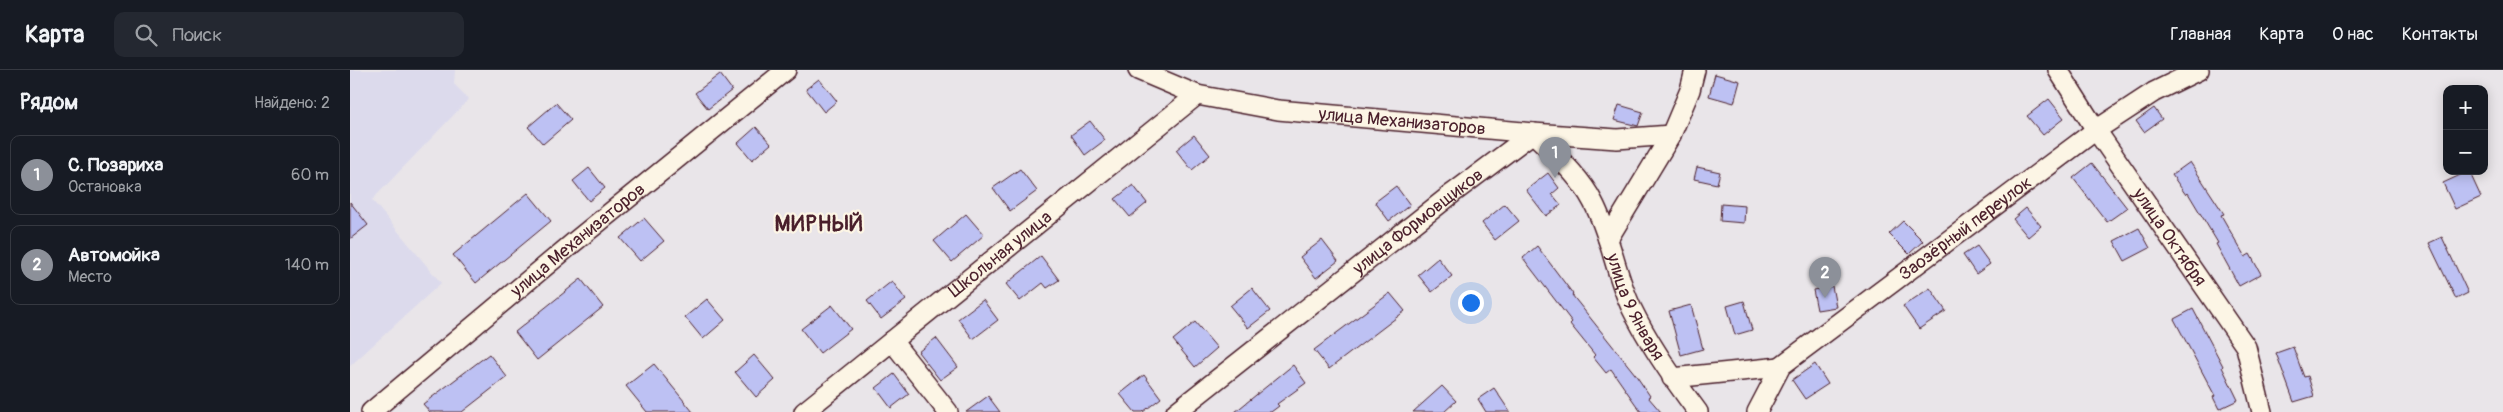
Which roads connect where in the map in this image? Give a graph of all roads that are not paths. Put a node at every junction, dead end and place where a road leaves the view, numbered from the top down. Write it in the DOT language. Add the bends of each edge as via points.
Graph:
graph roads {
  1 [pos="786,70"];
  2 [pos="1138,70"];
  3 [pos="1695,70"];
  4 [pos="2058,70"];
  5 [pos="2199,70"];
  6 [pos="1197,95"];
  7 [pos="2096,130"];
  8 [pos="1533,133"];
  9 [pos="1671,135"];
  10 [pos="1608,239"];
  11 [pos="892,340"];
  12 [pos="1780,367"];
  13 [pos="1672,378"];
  14 [pos="371,412"];
  15 [pos="804,412"];
  16 [pos="948,412"];
  17 [pos="1176,412"];
  18 [pos="1698,412"];
  19 [pos="1757,412"];
  20 [pos="2262,412"];
  1 -- 14 [label="street, улица Механизаторов"];
  2 -- 6 [label="street, улица Механизаторов"];
  3 -- 9 [label="street"];
  4 -- 7 [label="street, улица Октября"];
  5 -- 7 [label="street, Заозёрный переулок" via="2154,92"];
  6 -- 8 [label="street, улица Механизаторов" via="1278,110"];
  6 -- 11 [label="street, Школьная улица"];
  7 -- 12 [label="street, Заозёрный переулок"];
  7 -- 20 [label="street, улица Октября" via="2246,347"];
  8 -- 9 [label="street, улица Механизаторов" via="1617,139"];
  8 -- 10 [label="street, улица 9 Января" via="1573,172 1593,202"];
  8 -- 17 [label="street, улица Формовщиков"];
  9 -- 10 [label="street"];
  10 -- 13 [label="street, улица 9 Января" via="1616,272 1633,310"];
  11 -- 15 [label="street, Школьная улица"];
  11 -- 16 [label="street"];
  12 -- 13 [label="street"];
  12 -- 19 [label="street, Заозёрный переулок"];
  13 -- 18 [label="street, улица 9 Января"];
}
